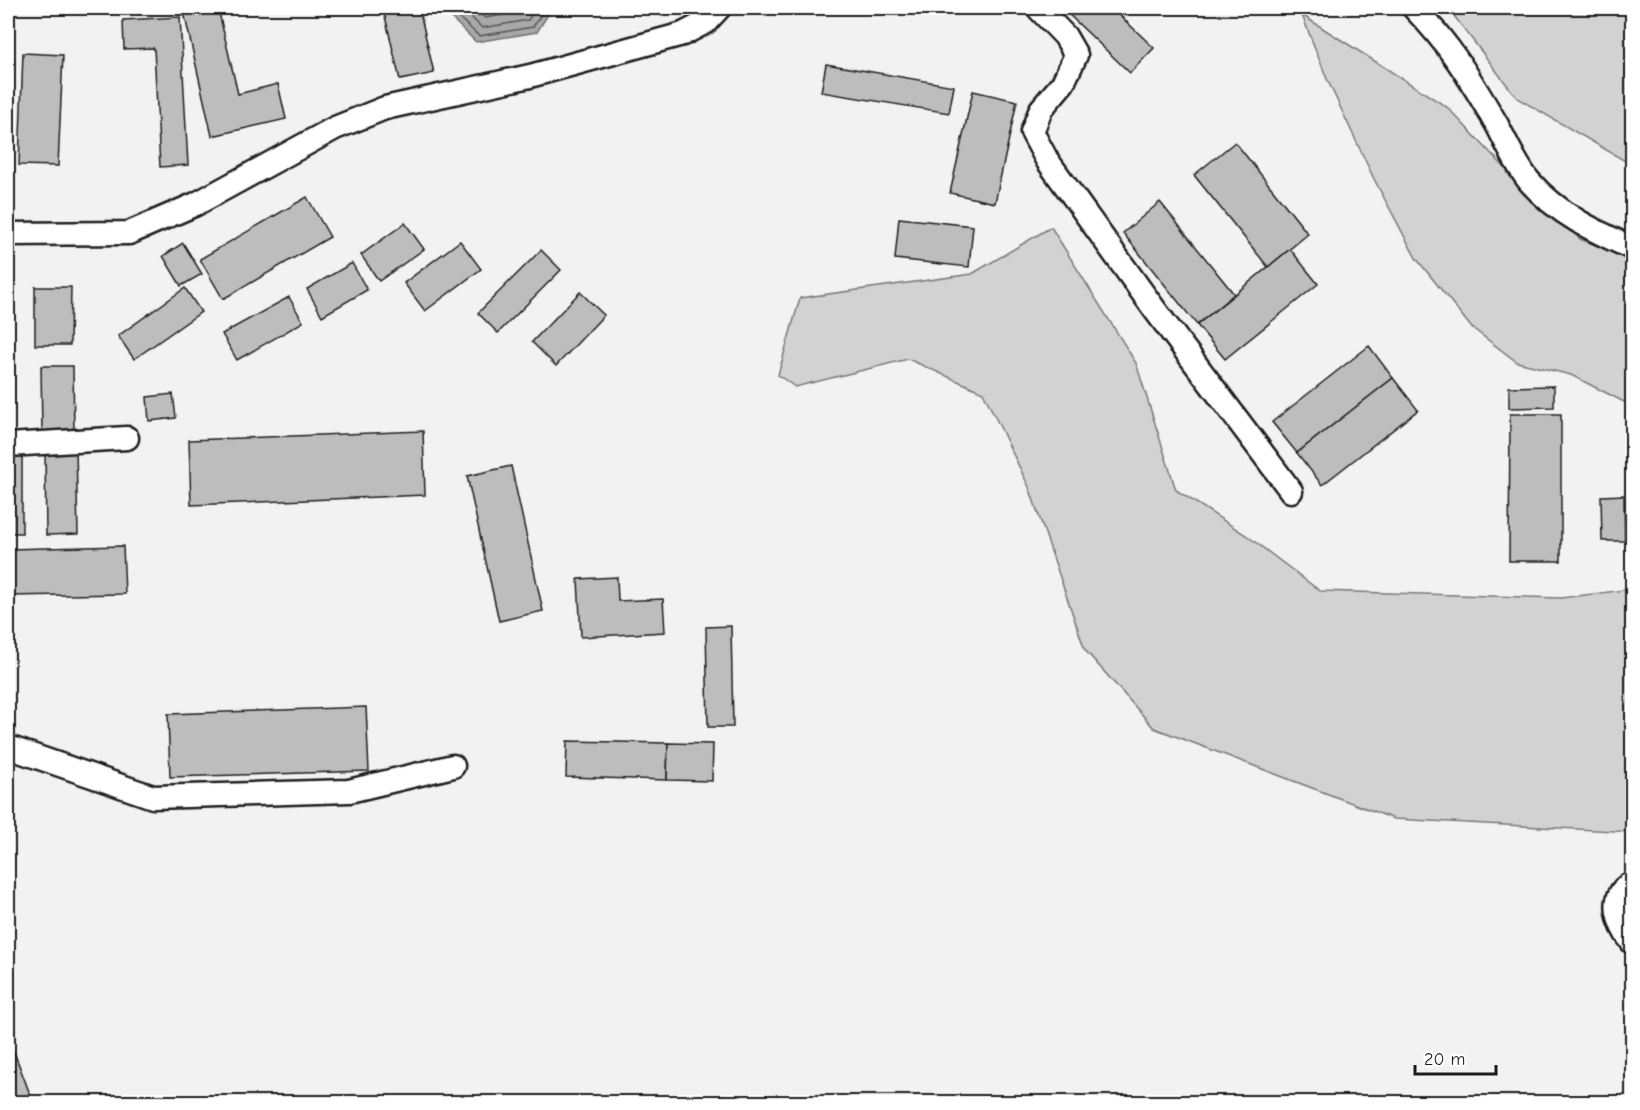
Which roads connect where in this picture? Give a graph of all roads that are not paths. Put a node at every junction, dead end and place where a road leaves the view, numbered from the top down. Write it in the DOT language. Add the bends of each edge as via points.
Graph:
graph roads {
  1 [pos="718,8"];
  2 [pos="1038,8"];
  3 [pos="1414,8"];
  4 [pos="8,234"];
  5 [pos="1632,248"];
  6 [pos="127,438"];
  7 [pos="8,445"];
  8 [pos="1291,490"];
  9 [pos="8,747"];
  10 [pos="453,766"];
  11 [pos="1632,884"];
  12 [pos="1632,942"];
  1 -- 4 [label="street" via="706,22 683,34 530,76 385,108 335,128 196,204 129,233"];
  2 -- 8 [label="street" via="1065,36 1076,55 1063,83 1041,109 1032,132 1047,160 1155,310"];
  3 -- 5 [label="street" via="1445,40 1463,66 1529,180 1587,228"];
  6 -- 7 [label="street"];
  9 -- 10 [label="street" via="153,797 349,791"];
  11 -- 12 [label="street" via="1626,886 1618,903 1617,918"];
}
